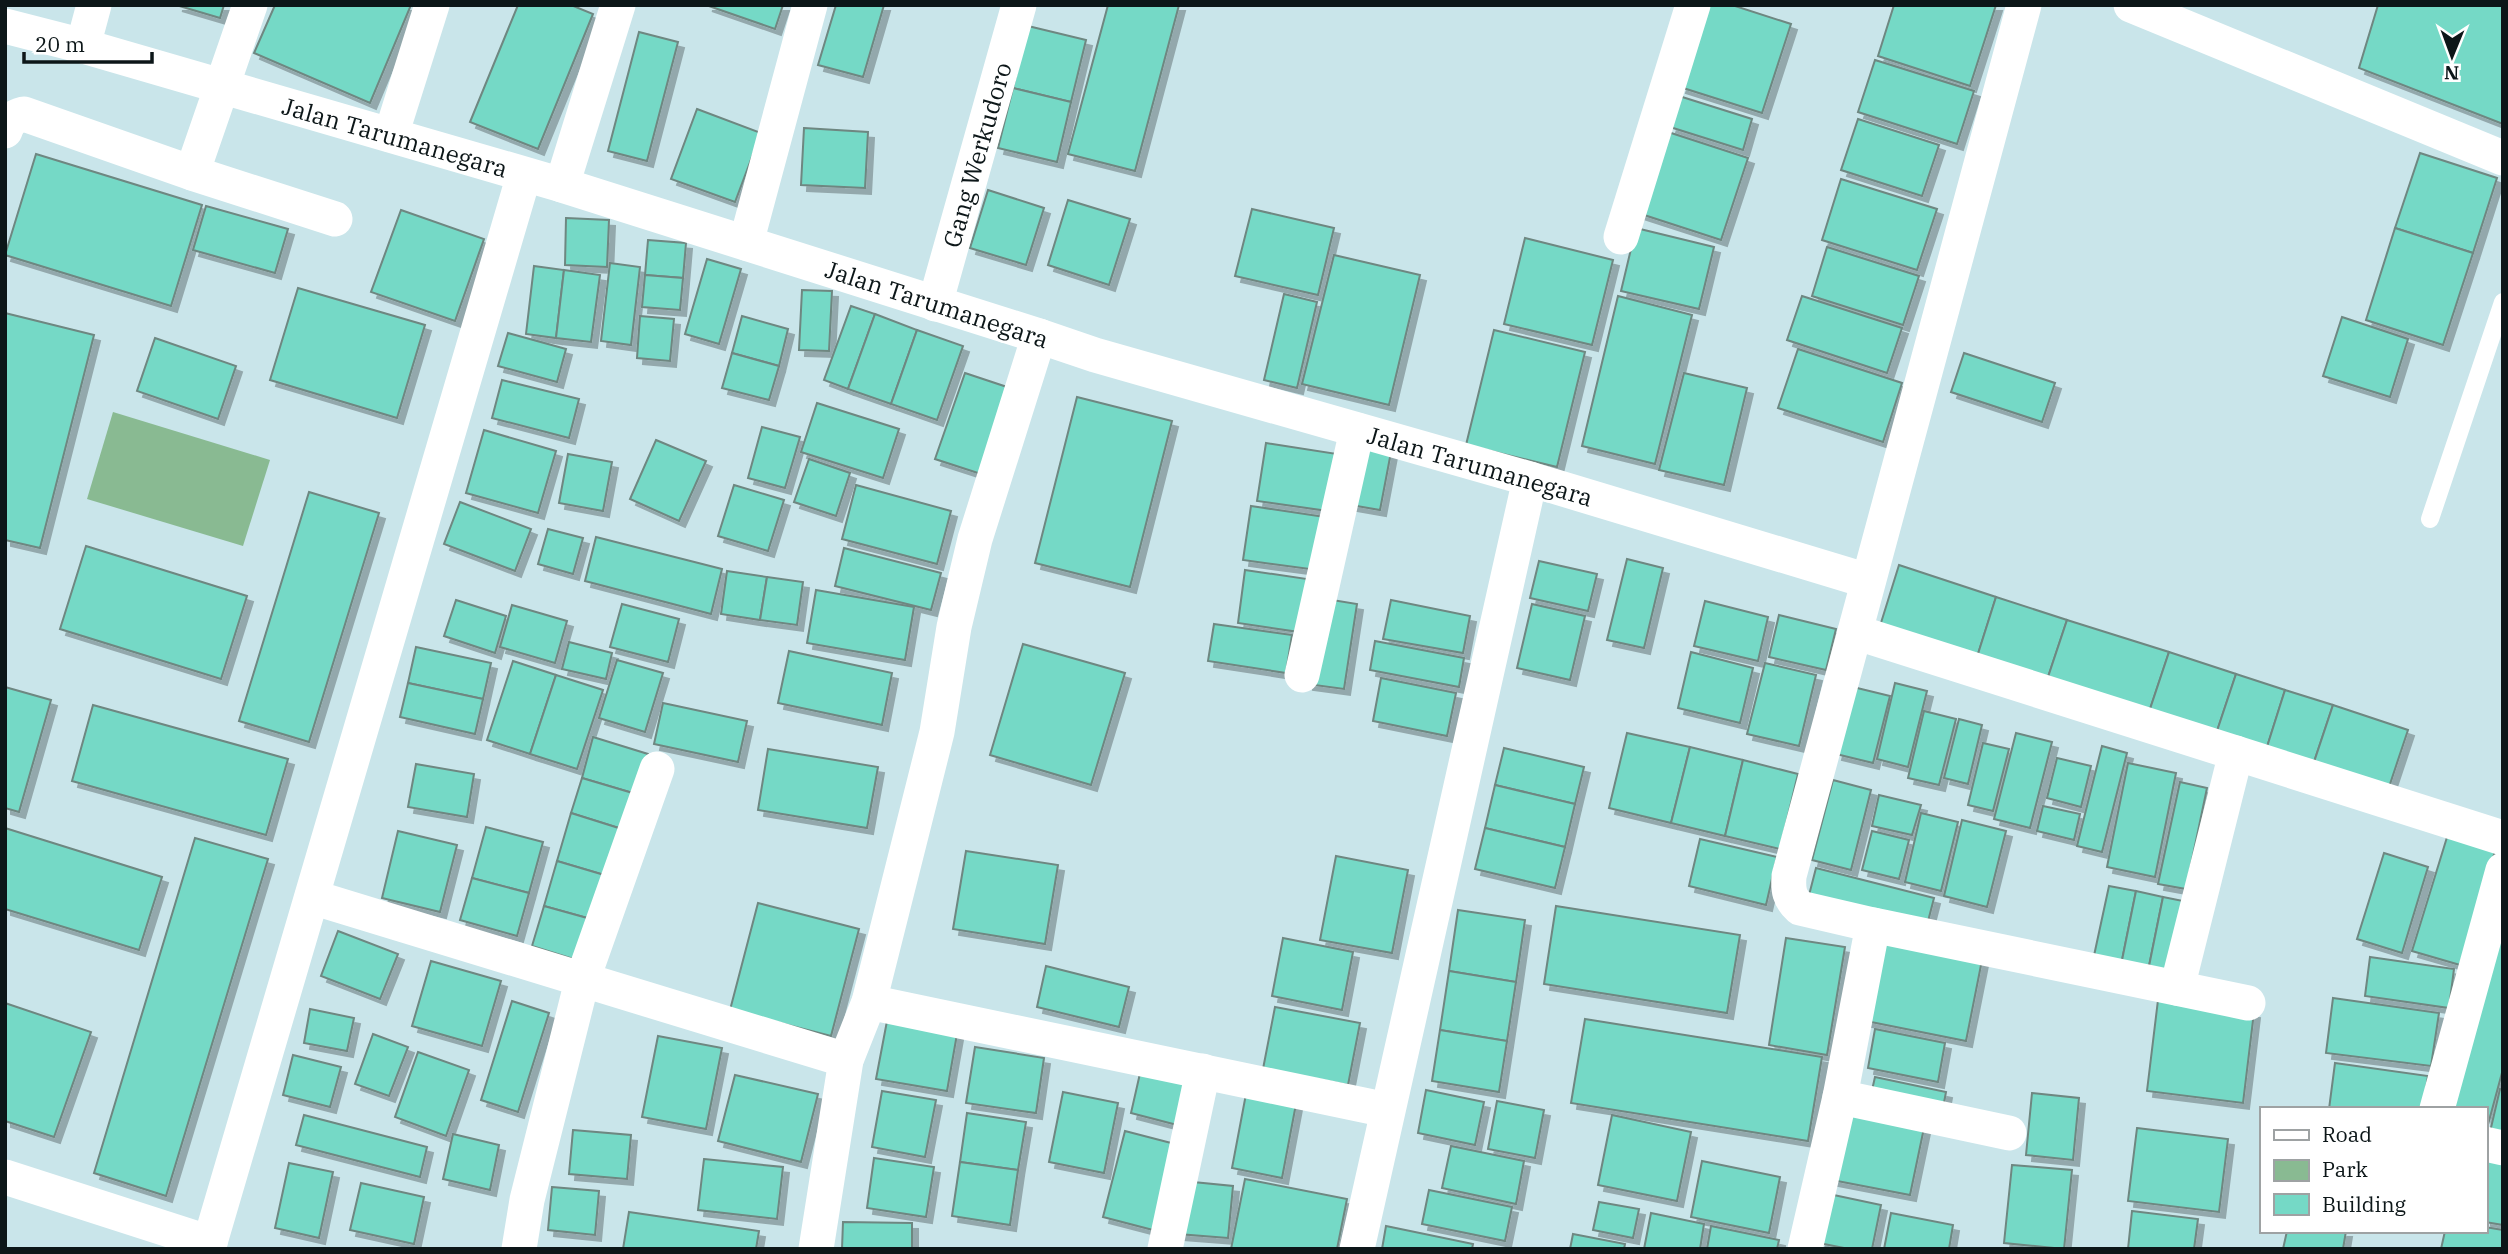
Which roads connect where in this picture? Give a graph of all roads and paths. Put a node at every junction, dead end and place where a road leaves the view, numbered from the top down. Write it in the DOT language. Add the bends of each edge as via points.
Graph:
graph roads {
  1 [pos="94,5"];
  2 [pos="250,5"];
  3 [pos="432,5"];
  4 [pos="618,5"];
  5 [pos="810,5"];
  6 [pos="1019,5"];
  7 [pos="1693,5"];
  8 [pos="2024,5"];
  9 [pos="2131,5"];
  10 [pos="5,26"];
  11 [pos="83,46"];
  12 [pos="222,87"];
  13 [pos="5,131"];
  14 [pos="391,135"];
  15 [pos="2503,158"];
  16 [pos="192,173"];
  17 [pos="524,175"];
  18 [pos="562,185"];
  19 [pos="335,219"];
  20 [pos="1621,237"];
  21 [pos="747,243"];
  22 [pos="2503,302"];
  23 [pos="935,304"];
  24 [pos="1039,335"];
  25 [pos="1357,430"];
  26 [pos="1530,479"];
  27 [pos="2430,519"];
  28 [pos="1868,581"];
  29 [pos="1855,632"];
  30 [pos="1302,675"];
  31 [pos="2236,753"];
  32 [pos="657,769"];
  33 [pos="2503,838"];
  34 [pos="2503,870"];
  35 [pos="312,897"];
  36 [pos="1873,925"];
  37 [pos="582,981"];
  38 [pos="2177,988"];
  39 [pos="869,1002"];
  40 [pos="2248,1003"];
  41 [pos="846,1060"];
  42 [pos="1203,1071"];
  43 [pos="1840,1097"];
  44 [pos="2438,1107"];
  45 [pos="1387,1110"];
  46 [pos="2009,1133"];
  47 [pos="5,1177"];
  48 [pos="209,1246"];
  49 [pos="519,1249"];
  50 [pos="816,1249"];
  51 [pos="1165,1249"];
  52 [pos="1357,1249"];
  53 [pos="1805,1249"];
  1 -- 11 [label="street"];
  2 -- 12 [label="street"];
  3 -- 14 [label="street"];
  4 -- 18 [label="street"];
  5 -- 21 [label="street"];
  6 -- 23 [label="street, Gang Werkudoro"];
  7 -- 20 [label="street"];
  8 -- 28 [label="street"];
  9 -- 15 [label="street"];
  10 -- 11 [label="street, Jalan Tarumanegara"];
  11 -- 12 [label="street, Jalan Tarumanegara"];
  12 -- 14 [label="street, Jalan Tarumanegara"];
  12 -- 16 [label="street"];
  13 -- 16 [label="street" via="14,117 24,114"];
  14 -- 17 [label="street, Jalan Tarumanegara"];
  16 -- 19 [label="street"];
  17 -- 18 [label="street, Jalan Tarumanegara"];
  17 -- 35 [label="street"];
  18 -- 21 [label="street, Jalan Tarumanegara"];
  21 -- 23 [label="street, Jalan Tarumanegara"];
  22 -- 27 [label="lane"];
  23 -- 24 [label="street, Jalan Tarumanegara"];
  24 -- 25 [label="street, Jalan Tarumanegara"];
  24 -- 39 [label="street" via="975,539 954,627 937,732"];
  25 -- 26 [label="street, Jalan Tarumanegara"];
  25 -- 30 [label="street"];
  26 -- 28 [label="street, Jalan Tarumanegara"];
  26 -- 45 [label="street"];
  28 -- 29 [label="street"];
  29 -- 31 [label="street"];
  29 -- 36 [label="street" via="1788,892 1800,908"];
  31 -- 33 [label="street"];
  31 -- 38 [label="street"];
  32 -- 37 [label="street"];
  34 -- 44 [label="street"];
  35 -- 37 [label="street"];
  35 -- 48 [label="street"];
  36 -- 38 [label="street"];
  36 -- 43 [label="street"];
  37 -- 41 [label="street"];
  37 -- 49 [label="street"];
  38 -- 40 [label="street"];
  39 -- 41 [label="street"];
  39 -- 42 [label="street"];
  41 -- 50 [label="street"];
  42 -- 45 [label="street"];
  42 -- 51 [label="street"];
  43 -- 46 [label="street"];
  43 -- 53 [label="street"];
  45 -- 52 [label="street"];
  47 -- 48 [label="street"];
}
